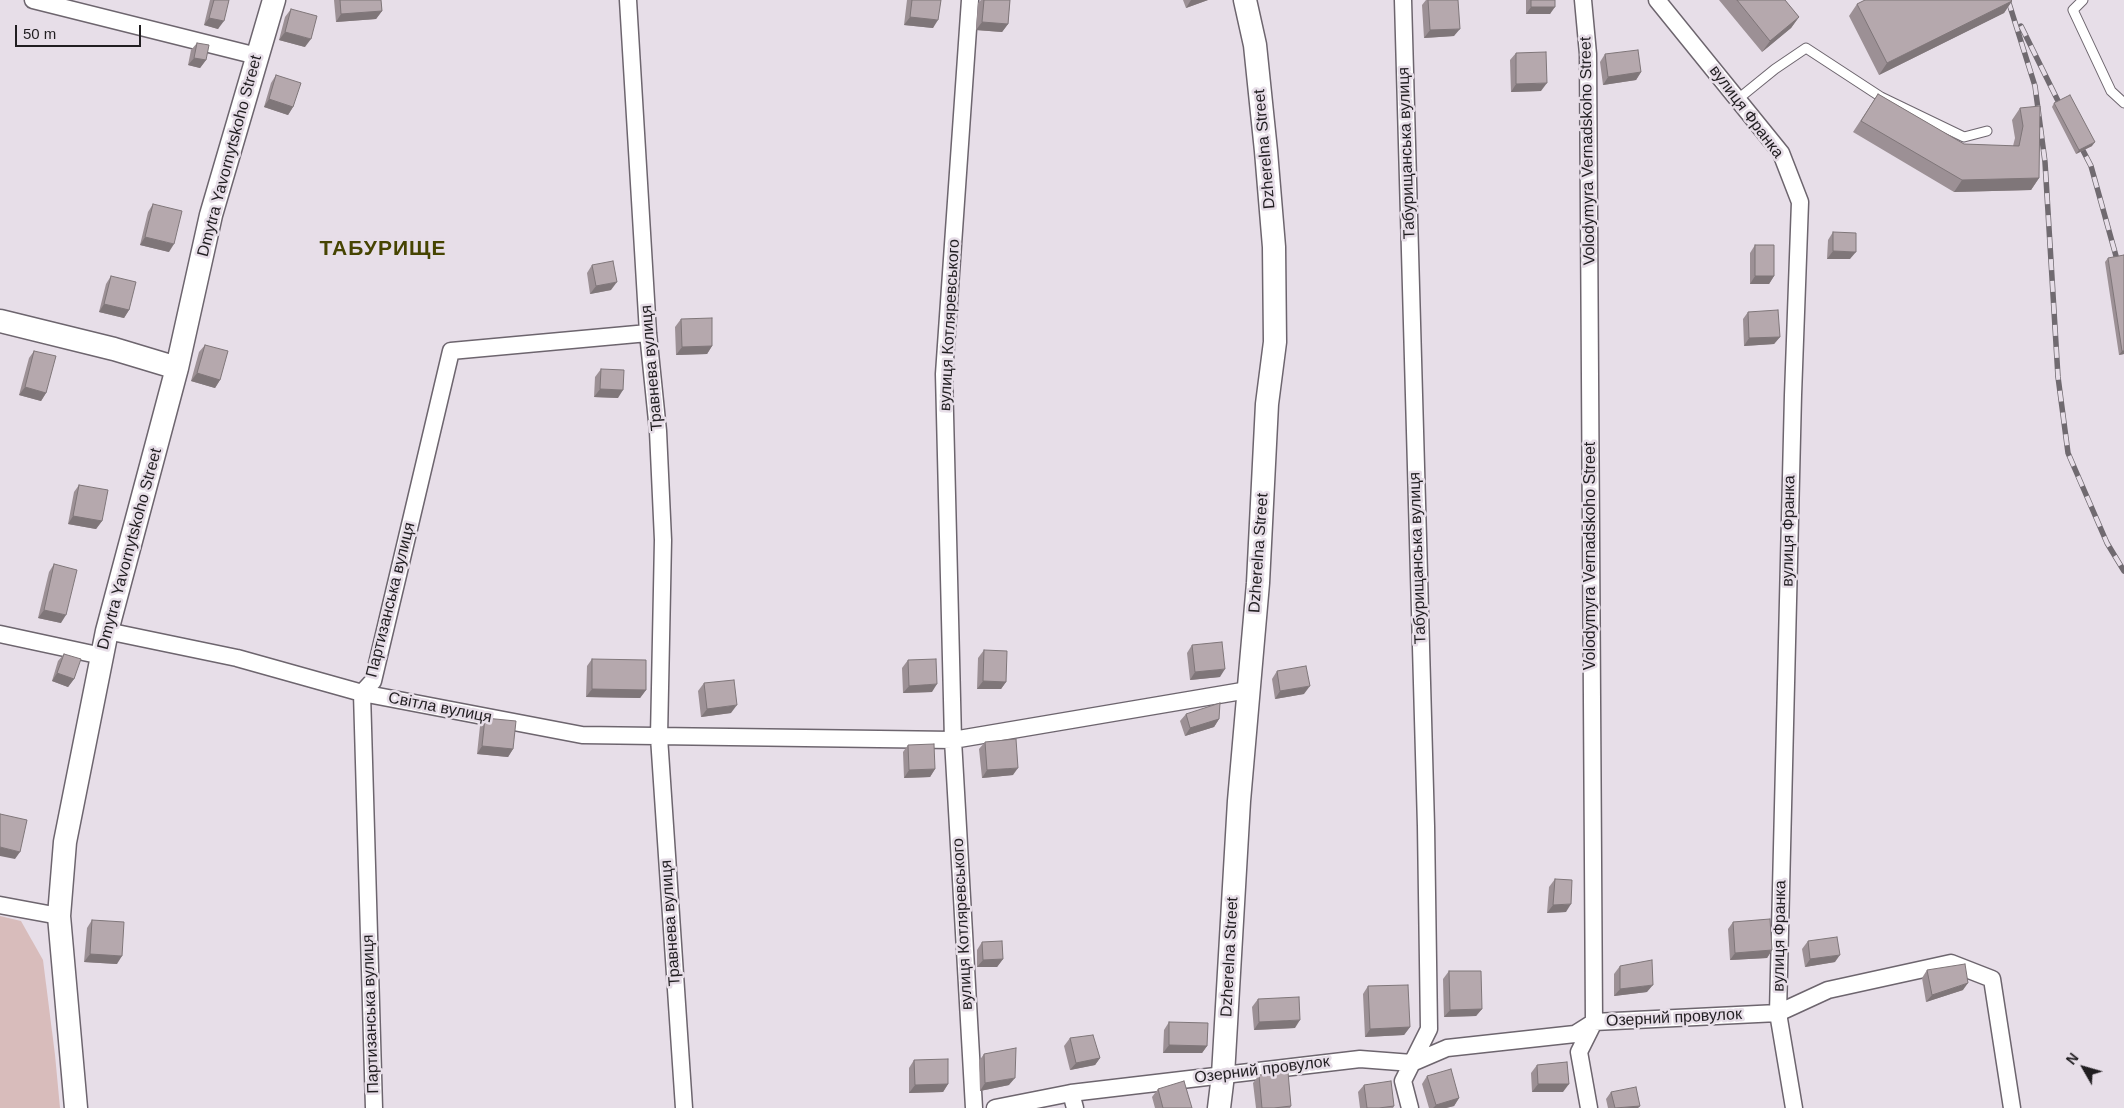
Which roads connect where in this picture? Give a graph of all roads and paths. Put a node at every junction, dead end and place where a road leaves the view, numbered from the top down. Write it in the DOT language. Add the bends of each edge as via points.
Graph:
graph roads {
  1 [pos="33,0"];
  2 [pos="274,0"];
  3 [pos="628,0"];
  4 [pos="970,0"];
  5 [pos="1245,0"];
  6 [pos="1403,0"];
  7 [pos="1583,0"];
  8 [pos="1657,0"];
  9 [pos="2083,0"];
  10 [pos="257,56"];
  11 [pos="1738,99"];
  12 [pos="2124,103"];
  13 [pos="1987,131"];
  14 [pos="0,321"];
  15 [pos="648,333"];
  16 [pos="177,368"];
  17 [pos="107,631"];
  18 [pos="0,634"];
  19 [pos="102,656"];
  20 [pos="1248,690"];
  21 [pos="362,693"];
  22 [pos="659,737"];
  23 [pos="952,740"];
  24 [pos="0,905"];
  25 [pos="59,916"];
  26 [pos="1778,1013"];
  27 [pos="1594,1022"];
  28 [pos="1412,1063"];
  29 [pos="1223,1075"];
  30 [pos="1073,1100"];
  31 [pos="76,1108"];
  32 [pos="374,1108"];
  33 [pos="684,1108"];
  34 [pos="974,1108"];
  35 [pos="995,1108"];
  36 [pos="1219,1108"];
  37 [pos="1410,1108"];
  38 [pos="1590,1108"];
  39 [pos="1794,1108"];
  40 [pos="2012,1108"];
  1 -- 10 [label="street"];
  2 -- 10 [label="main road, Dmytra Yavornytskoho Street"];
  3 -- 15 [label="street, Травнева вулиця"];
  4 -- 23 [label="street, вулиця Котляревського" via="944,374"];
  5 -- 20 [label="main road, Dzherelna Street" via="1255,44 1266,151 1274,247 1275,342 1267,404 1258,584"];
  6 -- 28 [label="street, Табурищанська вулиця" via="1429,1029"];
  7 -- 27 [label="street, Volodymyra Vernadskoho Street" via="1588,64"];
  8 -- 11 [label="street, вулиця Франка"];
  9 -- 12 [label="lane" via="2073,10 2111,91"];
  10 -- 16 [label="main road, Dmytra Yavornytskoho Street" via="211,215"];
  11 -- 13 [label="lane" via="1806,48 1881,97 1964,137"];
  11 -- 26 [label="street, вулиця Франка" via="1781,153 1800,202"];
  14 -- 16 [label="main road"];
  15 -- 21 [label="street, Партизанська вулиця" via="451,351 373,680"];
  15 -- 22 [label="street, Травнева вулиця" via="658,431 663,540"];
  16 -- 17 [label="main road, Dmytra Yavornytskoho Street"];
  17 -- 19 [label="main road, Dmytra Yavornytskoho Street"];
  17 -- 21 [label="street, Світла вулиця" via="237,658"];
  18 -- 19 [label="street"];
  19 -- 25 [label="main road, Dmytra Yavornytskoho Street" via="65,842"];
  20 -- 23 [label="street"];
  20 -- 29 [label="main road, Dzherelna Street"];
  21 -- 22 [label="street, Світла вулиця" via="582,735"];
  21 -- 32 [label="street, Партизанська вулиця"];
  22 -- 23 [label="street"];
  22 -- 33 [label="street, Травнева вулиця"];
  23 -- 34 [label="street, вулиця Котляревського"];
  24 -- 25 [label="street"];
  25 -- 31 [label="main road, Dmytra Yavornytskoho Street"];
  26 -- 27 [label="street, Озерний провулок"];
  26 -- 39 [label="street, вулиця Франка"];
  26 -- 40 [label="street, Озерний провулок" via="1828,990 1951,962 1992,980"];
  27 -- 28 [label="street, Озерний провулок" via="1575,1034 1447,1048"];
  27 -- 38 [label="street, Volodymyra Vernadskoho Street" via="1579,1052"];
  28 -- 29 [label="street, Озерний провулок" via="1360,1058"];
  28 -- 37 [label="street, Табурищанська вулиця" via="1403,1082"];
  29 -- 30 [label="street, Озерний провулок"];
  29 -- 36 [label="main road, Dzherelna Street"];
  30 -- 35 [label="street, Озерний провулок"];
}
